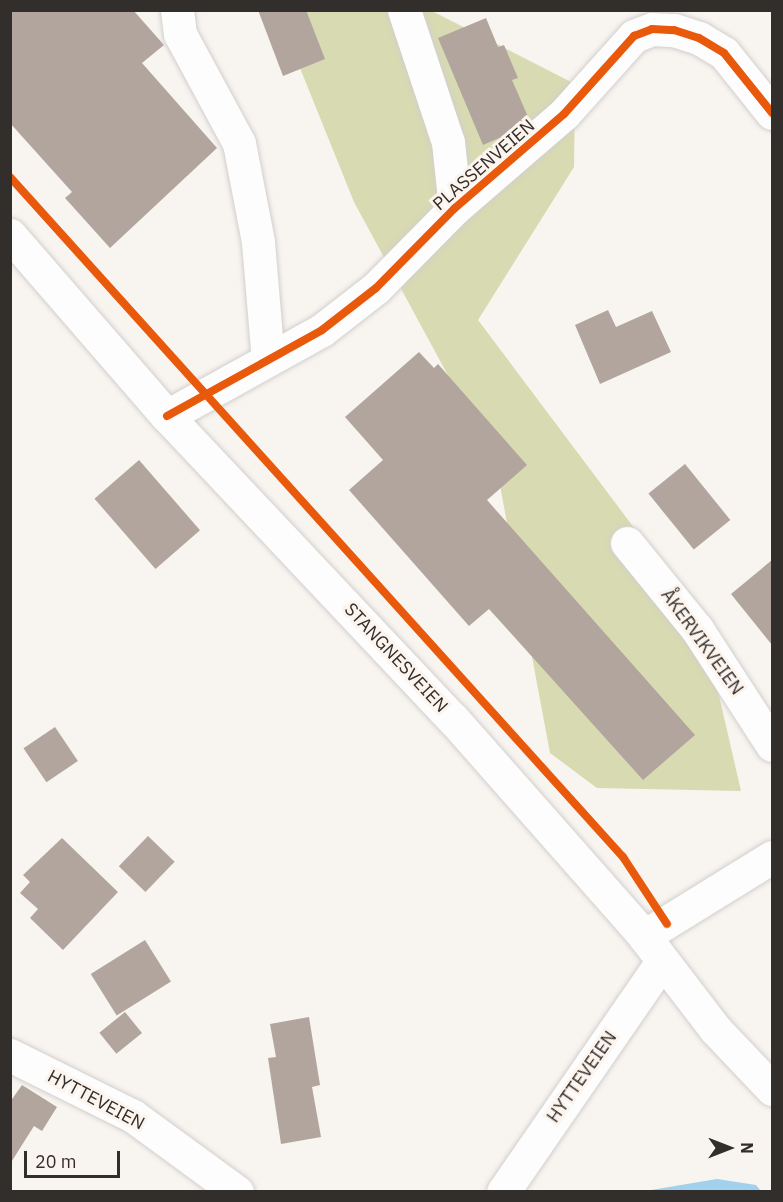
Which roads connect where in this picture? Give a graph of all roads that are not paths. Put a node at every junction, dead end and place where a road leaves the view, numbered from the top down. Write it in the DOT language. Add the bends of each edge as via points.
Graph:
graph roads {
  1 [pos="177,10"];
  2 [pos="404,10"];
  3 [pos="772,113"];
  4 [pos="455,208"];
  5 [pos="10,235"];
  6 [pos="268,360"];
  7 [pos="167,416"];
  8 [pos="627,543"];
  9 [pos="772,745"];
  10 [pos="772,857"];
  11 [pos="653,950"];
  12 [pos="10,1055"];
  13 [pos="772,1089"];
  14 [pos="237,1191"];
  15 [pos="503,1191"];
  1 -- 6 [label="street" via="180,34 239,143 258,242"];
  2 -- 4 [label="street" via="448,142"];
  3 -- 4 [label="street, PLASSENVEIEN" via="724,53 699,38 674,30 652,29 634,36 564,114"];
  4 -- 6 [label="street, PLASSENVEIEN" via="376,288 322,330"];
  5 -- 7 [label="street, STANGNESVEIEN"];
  6 -- 7 [label="street, PLASSENVEIEN"];
  7 -- 11 [label="street, STANGNESVEIEN" via="453,719"];
  8 -- 9 [label="street, ÅKERVIKVEIEN" via="697,629"];
  10 -- 11 [label="street"];
  11 -- 13 [label="street, STANGNESVEIEN" via="715,1029"];
  11 -- 15 [label="street, HYTTEVEIEN"];
  12 -- 14 [label="street, HYTTEVEIEN" via="133,1116"];
}
